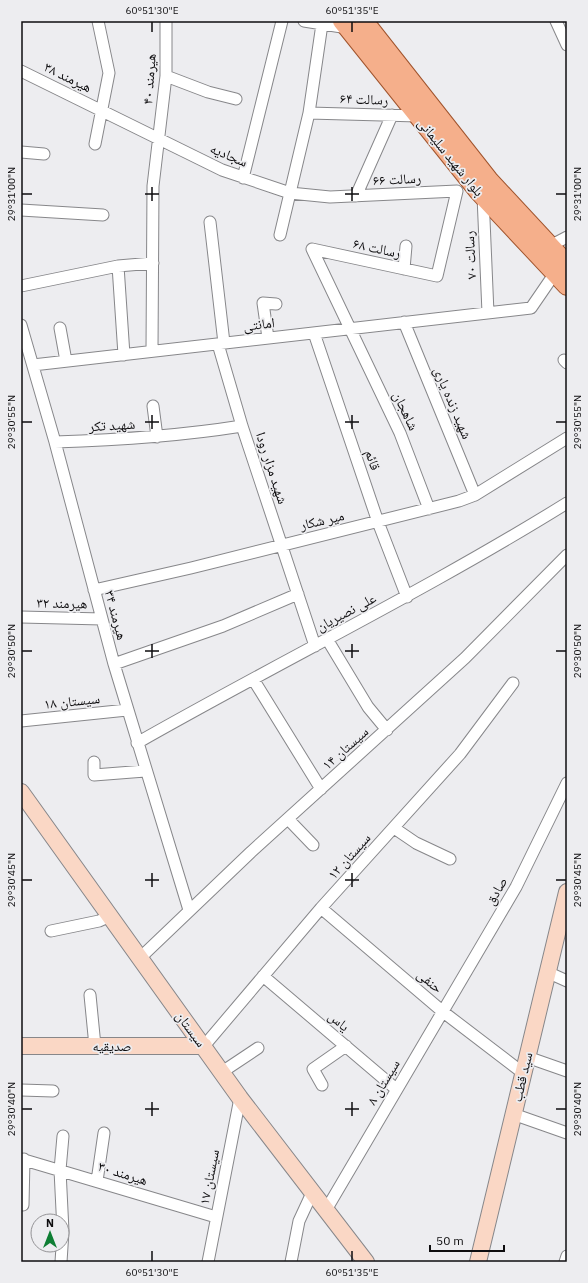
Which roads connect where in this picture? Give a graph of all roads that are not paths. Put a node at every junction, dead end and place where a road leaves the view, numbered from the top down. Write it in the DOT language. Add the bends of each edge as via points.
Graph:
graph roads {
  1 [pos="98,21"];
  2 [pos="166,21"];
  3 [pos="282,21"];
  4 [pos="304,21"];
  5 [pos="556,21"];
  6 [pos="351,23"];
  7 [pos="322,24"];
  8 [pos="567,45"];
  9 [pos="21,71"];
  10 [pos="166,76"];
  11 [pos="236,99"];
  12 [pos="102,110"];
  13 [pos="309,113"];
  14 [pos="392,115"];
  15 [pos="418,116"];
  16 [pos="158,138"];
  17 [pos="95,144"];
  18 [pos="21,152"];
  19 [pos="44,154"];
  20 [pos="243,178"];
  21 [pos="457,191"];
  22 [pos="290,193"];
  23 [pos="356,196"];
  24 [pos="483,196"];
  25 [pos="21,210"];
  26 [pos="103,215"];
  27 [pos="210,222"];
  28 [pos="280,235"];
  29 [pos="567,237"];
  30 [pos="406,246"];
  31 [pos="550,246"];
  32 [pos="153,263"];
  33 [pos="118,266"];
  34 [pos="404,269"];
  35 [pos="563,275"];
  36 [pos="21,286"];
  37 [pos="276,304"];
  38 [pos="488,312"];
  39 [pos="404,322"];
  40 [pos="21,325"];
  41 [pos="60,328"];
  42 [pos="350,328"];
  43 [pos="314,333"];
  44 [pos="268,338"];
  45 [pos="221,343"];
  46 [pos="152,351"];
  47 [pos="124,355"];
  48 [pos="66,361"];
  49 [pos="33,365"];
  50 [pos="153,406"];
  51 [pos="242,426"];
  52 [pos="157,438"];
  53 [pos="567,438"];
  54 [pos="55,442"];
  55 [pos="475,495"];
  56 [pos="567,503"];
  57 [pos="429,509"];
  58 [pos="378,522"];
  59 [pos="282,545"];
  60 [pos="567,555"];
  61 [pos="94,590"];
  62 [pos="298,594"];
  63 [pos="407,597"];
  64 [pos="21,617"];
  65 [pos="102,619"];
  66 [pos="327,639"];
  67 [pos="315,646"];
  68 [pos="114,664"];
  69 [pos="253,679"];
  70 [pos="513,683"];
  71 [pos="127,710"];
  72 [pos="21,721"];
  73 [pos="387,730"];
  74 [pos="137,744"];
  75 [pos="94,762"];
  76 [pos="145,771"];
  77 [pos="567,783"];
  78 [pos="321,789"];
  79 [pos="21,792"];
  80 [pos="288,819"];
  81 [pos="394,828"];
  82 [pos="313,845"];
  83 [pos="450,859"];
  84 [pos="566,902"];
  85 [pos="321,908"];
  86 [pos="189,910"];
  87 [pos="110,916"];
  88 [pos="51,931"];
  89 [pos="140,958"];
  90 [pos="547,972"];
  91 [pos="263,976"];
  92 [pos="567,981"];
  93 [pos="90,995"];
  94 [pos="442,1011"];
  95 [pos="21,1046"];
  96 [pos="95,1046"];
  97 [pos="204,1046"];
  98 [pos="346,1046"];
  99 [pos="258,1048"];
  100 [pos="527,1057"];
  101 [pos="222,1072"];
  102 [pos="567,1072"];
  103 [pos="523,1073"];
  104 [pos="322,1085"];
  105 [pos="396,1089"];
  106 [pos="21,1090"];
  107 [pos="53,1091"];
  108 [pos="240,1098"];
  109 [pos="513,1114"];
  110 [pos="104,1133"];
  111 [pos="567,1133"];
  112 [pos="63,1136"];
  113 [pos="22,1159"];
  114 [pos="60,1170"];
  115 [pos="97,1181"];
  116 [pos="312,1193"];
  117 [pos="23,1205"];
  118 [pos="326,1210"];
  119 [pos="216,1217"];
  120 [pos="567,1256"];
  121 [pos="62,1262"];
  122 [pos="208,1262"];
  123 [pos="291,1262"];
  124 [pos="366,1262"];
  125 [pos="478,1262"];
  126 [pos="565,1262"];
  1 -- 12 [label="street, هیرمند ۳۸" via="109,73"];
  2 -- 10 [label="street, هیرمند ۴۰"];
  3 -- 20 [label="street"];
  4 -- 7 [label="street"];
  5 -- 8 [label="street"];
  6 -- 7 [label="street"];
  6 -- 15 [label="main road, بلوار شهید سلیمانی"];
  6 -- 31 [label="main road, بلوار شهید سلیمانی"];
  7 -- 13 [label="street"];
  9 -- 12 [label="street, هیرمند ۳۸"];
  10 -- 11 [label="street" via="208,92"];
  10 -- 16 [label="street, هیرمند ۴۰"];
  12 -- 16 [label="street, هیرمند ۳۸"];
  12 -- 17 [label="street"];
  13 -- 14 [label="street, رسالت ۶۴"];
  13 -- 22 [label="street"];
  14 -- 15 [label="street, رسالت ۶۴"];
  14 -- 23 [label="street"];
  15 -- 24 [label="main road, بلوار شهید سلیمانی"];
  16 -- 20 [label="street, سجادیه"];
  16 -- 32 [label="street, هیرمند ۴۰" via="153,186"];
  18 -- 19 [label="street"];
  20 -- 22 [label="street, سجادیه"];
  21 -- 23 [label="street, رسالت ۶۶"];
  21 -- 34 [label="street, رسالت ۶۸" via="437,276"];
  22 -- 23 [label="street, رسالت ۶۶" via="330,197"];
  22 -- 28 [label="street"];
  24 -- 35 [label="main road, بلوار شهید سلیمانی"];
  24 -- 38 [label="street, رسالت ۷۰"];
  25 -- 26 [label="street"];
  27 -- 45 [label="street, شهید مزار رودا"];
  29 -- 31 [label="street"];
  30 -- 34 [label="street"];
  31 -- 35 [label="main road, بلوار شهید سلیمانی"];
  32 -- 33 [label="street"];
  32 -- 46 [label="street, هیرمند ۴۰"];
  33 -- 36 [label="street"];
  33 -- 47 [label="street"];
  34 -- 42 [label="street, رسالت ۶۸" via="312,249"];
  35 -- 38 [label="street, امانتی" via="531,308"];
  37 -- 44 [label="street" via="263,303"];
  38 -- 39 [label="street, امانتی"];
  39 -- 42 [label="street, امانتی"];
  39 -- 55 [label="street, شهید زنده یاری"];
  40 -- 49 [label="street, هیرمند ۳۴"];
  41 -- 48 [label="street"];
  42 -- 43 [label="street, امانتی"];
  42 -- 57 [label="street, شاهجان" via="400,432"];
  43 -- 44 [label="street, امانتی"];
  43 -- 58 [label="street, قائم"];
  44 -- 45 [label="street, امانتی"];
  45 -- 46 [label="street, امانتی"];
  45 -- 51 [label="street, شهید مزار رودا"];
  46 -- 47 [label="street, امانتی"];
  47 -- 48 [label="street, امانتی"];
  48 -- 49 [label="street, امانتی"];
  49 -- 54 [label="street, هیرمند ۳۴"];
  50 -- 52 [label="street"];
  51 -- 52 [label="street, شهید تکر"];
  51 -- 59 [label="street, شهید مزار رودا"];
  52 -- 54 [label="street, شهید تکر"];
  53 -- 55 [label="street, میر شکار"];
  54 -- 61 [label="street, هیرمند ۳۴"];
  55 -- 57 [label="street, میر شکار"];
  56 -- 63 [label="street, علی نصیریان" via="502,544"];
  57 -- 58 [label="street, میر شکار"];
  58 -- 59 [label="street, میر شکار"];
  58 -- 63 [label="street, قائم"];
  59 -- 61 [label="street, میر شکار"];
  59 -- 62 [label="street, شهید مزار رودا"];
  60 -- 73 [label="street, سیستان ۱۴" via="465,658"];
  61 -- 65 [label="street, هیرمند ۳۴"];
  62 -- 67 [label="street, شهید مزار رودا"];
  62 -- 68 [label="street" via="223,626"];
  63 -- 66 [label="street, علی نصیریان"];
  64 -- 65 [label="street, هیرمند ۳۲"];
  65 -- 68 [label="street, هیرمند ۳۴"];
  66 -- 67 [label="street, علی نصیریان"];
  66 -- 73 [label="street" via="368,707"];
  67 -- 69 [label="street, علی نصیریان"];
  68 -- 71 [label="street, هیرمند ۳۴"];
  69 -- 74 [label="street, علی نصیریان"];
  69 -- 78 [label="street"];
  70 -- 81 [label="street, سیستان ۱۲" via="460,754"];
  71 -- 72 [label="street, سیستان ۱۸"];
  71 -- 74 [label="street, هیرمند ۳۴"];
  73 -- 78 [label="street, سیستان ۱۴"];
  74 -- 76 [label="street, هیرمند ۳۴"];
  75 -- 76 [label="street" via="94,775"];
  76 -- 86 [label="street, هیرمند ۳۴"];
  77 -- 94 [label="street, صادق" via="516,887"];
  78 -- 80 [label="street, سیستان ۱۴"];
  79 -- 87 [label="street, سیستان"];
  80 -- 82 [label="street"];
  80 -- 86 [label="street, سیستان ۱۴"];
  81 -- 83 [label="street" via="416,843"];
  81 -- 85 [label="street, سیستان ۱۲"];
  84 -- 90 [label="street, سید قطب"];
  85 -- 91 [label="street, سیستان ۱۲"];
  85 -- 94 [label="street, حنفی"];
  86 -- 89 [label="street, سیستان ۱۴"];
  87 -- 88 [label="street" via="99,921"];
  87 -- 89 [label="street, سیستان"];
  89 -- 97 [label="street, سیستان"];
  90 -- 92 [label="street"];
  90 -- 100 [label="street, سید قطب"];
  91 -- 97 [label="street, سیستان ۱۲"];
  91 -- 98 [label="street, یاس"];
  93 -- 96 [label="street"];
  94 -- 103 [label="street, حنفی"];
  94 -- 105 [label="street, سیستان ۸"];
  95 -- 96 [label="street, صدیقیه"];
  96 -- 97 [label="street, صدیقیه"];
  97 -- 101 [label="street, سیستان"];
  98 -- 104 [label="street" via="313,1069"];
  98 -- 105 [label="street, یاس"];
  99 -- 101 [label="street"];
  100 -- 102 [label="street"];
  100 -- 103 [label="street, سید قطب"];
  101 -- 108 [label="street, سیستان"];
  103 -- 109 [label="street, سید قطب"];
  105 -- 118 [label="street, سیستان ۸"];
  106 -- 107 [label="street"];
  108 -- 116 [label="street, سیستان"];
  108 -- 119 [label="street, سیستان ۱۷"];
  109 -- 111 [label="street"];
  109 -- 125 [label="street, سید قطب"];
  110 -- 115 [label="street"];
  112 -- 114 [label="street"];
  113 -- 114 [label="street, هیرمند ۳۰"];
  113 -- 117 [label="street"];
  114 -- 115 [label="street, هیرمند ۳۰"];
  114 -- 121 [label="street"];
  115 -- 119 [label="street, هیرمند ۳۰"];
  116 -- 118 [label="street, سیستان"];
  116 -- 123 [label="street" via="299,1221"];
  118 -- 124 [label="street, سیستان"];
  119 -- 122 [label="street, سیستان ۱۷"];
  120 -- 126 [label="street"];
}
